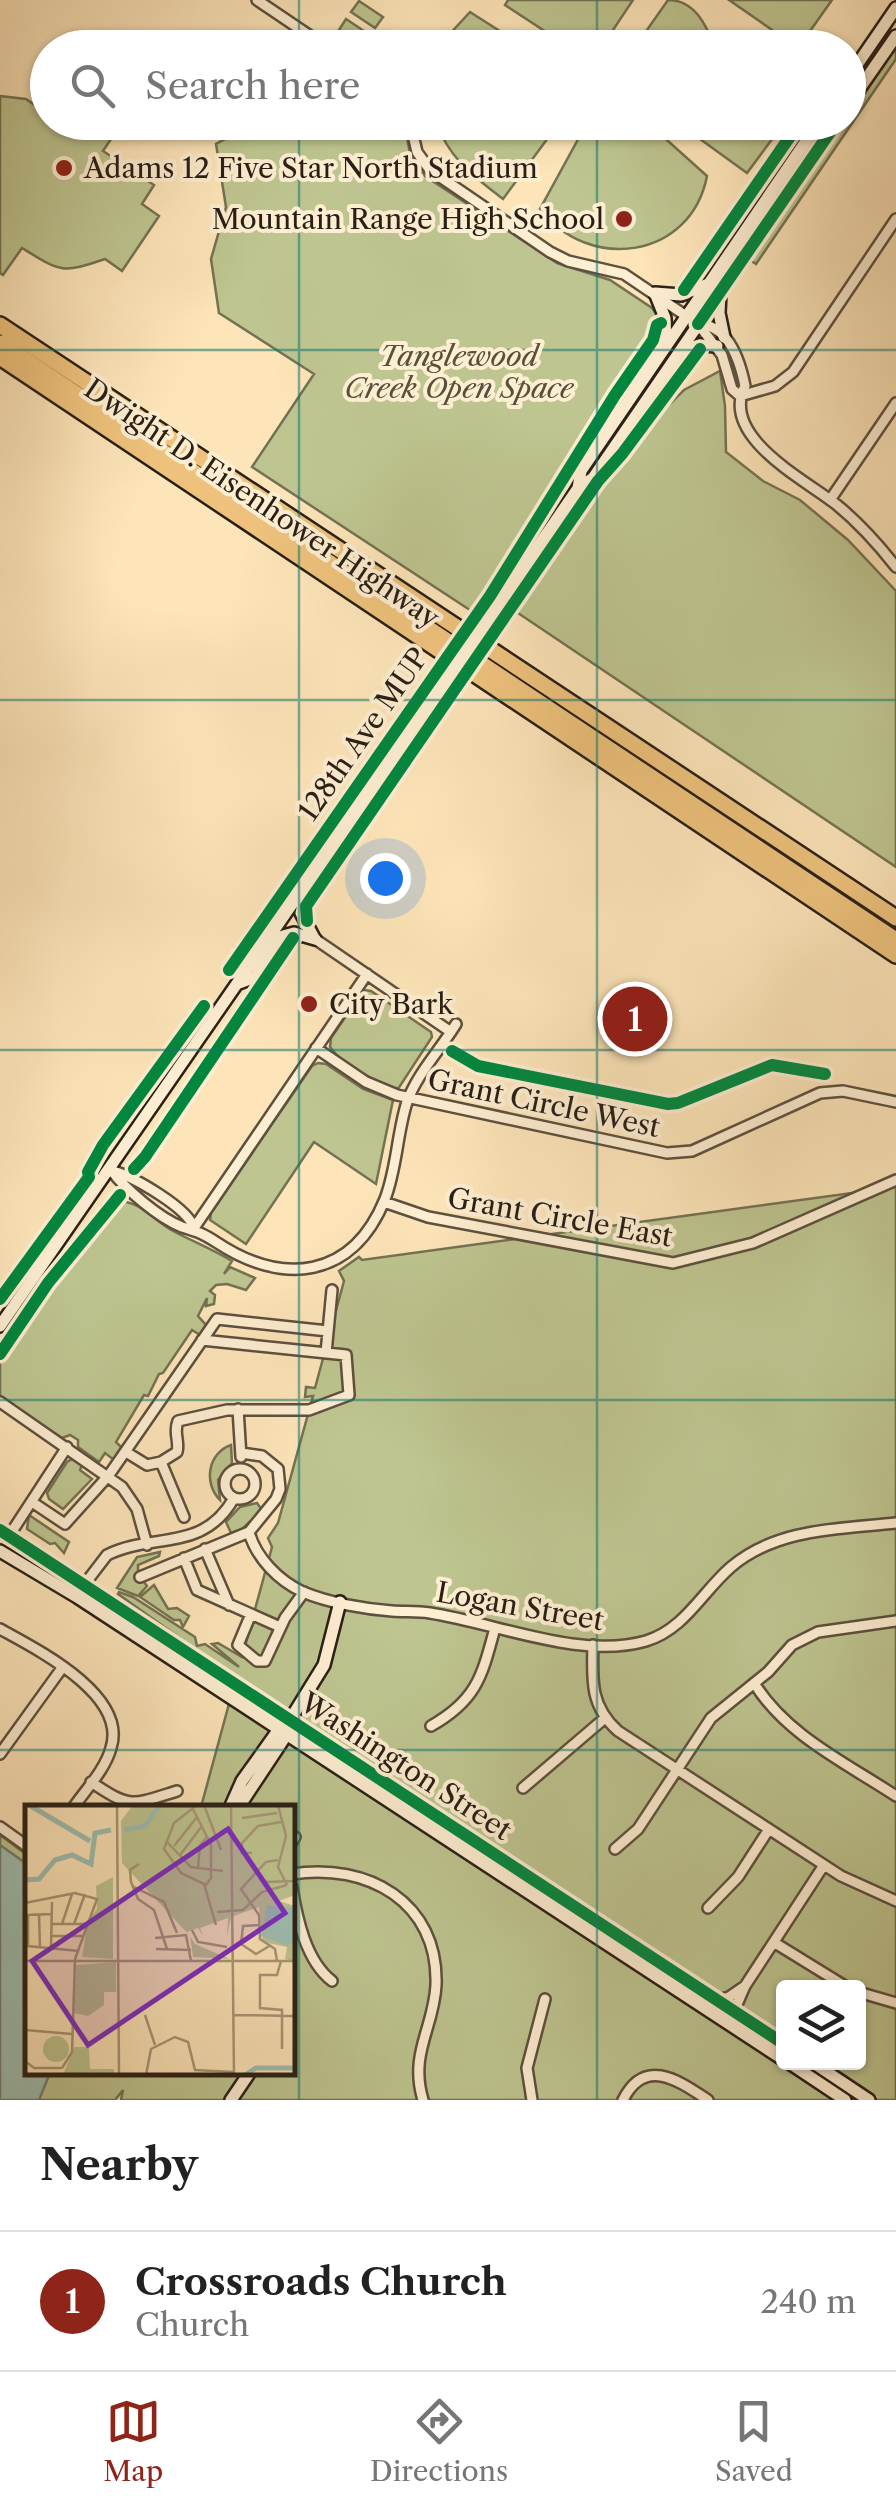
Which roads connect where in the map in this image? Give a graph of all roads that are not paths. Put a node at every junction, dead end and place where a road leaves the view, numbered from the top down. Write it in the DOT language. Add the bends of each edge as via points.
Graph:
graph roads {
  1 [pos="257,0"];
  2 [pos="896,8"];
  3 [pos="301,30"];
  4 [pos="896,36"];
  5 [pos="866,52"];
  6 [pos="866,79"];
  7 [pos="415,140"];
  8 [pos="807,140"];
  9 [pos="824,140"];
  10 [pos="896,219"];
  11 [pos="710,283"];
  12 [pos="720,292"];
  13 [pos="654,294"];
  14 [pos="693,320"];
  15 [pos="0,325"];
  16 [pos="0,333"];
  17 [pos="721,342"];
  18 [pos="0,344"];
  19 [pos="666,347"];
  20 [pos="680,352"];
  21 [pos="0,356"];
  22 [pos="740,396"];
  23 [pos="896,403"];
  24 [pos="578,488"];
  25 [pos="830,500"];
  26 [pos="896,567"];
  27 [pos="320,865"];
  28 [pos="896,918"];
  29 [pos="896,929"];
  30 [pos="315,939"];
  31 [pos="896,940"];
  32 [pos="896,955"];
  33 [pos="367,974"];
  34 [pos="239,983"];
  35 [pos="316,1048"];
  36 [pos="409,1098"];
  37 [pos="896,1102"];
  38 [pos="111,1170"];
  39 [pos="896,1180"];
  40 [pos="384,1202"];
  41 [pos="194,1228"];
  42 [pos="332,1290"];
  43 [pos="0,1326"];
  44 [pos="328,1332"];
  45 [pos="202,1340"];
  46 [pos="326,1353"];
  47 [pos="0,1402"];
  48 [pos="238,1409"];
  49 [pos="68,1448"];
  50 [pos="126,1452"];
  51 [pos="241,1454"];
  52 [pos="161,1462"];
  53 [pos="242,1469"];
  54 [pos="109,1476"];
  55 [pos="252,1493"];
  56 [pos="234,1498"];
  57 [pos="32,1502"];
  58 [pos="271,1506"];
  59 [pos="184,1517"];
  60 [pos="896,1523"];
  61 [pos="249,1532"];
  62 [pos="5,1533"];
  63 [pos="147,1545"];
  64 [pos="206,1549"];
  65 [pos="0,1550"];
  66 [pos="184,1558"];
  67 [pos="140,1578"];
  68 [pos="84,1585"];
  69 [pos="304,1592"];
  70 [pos="76,1597"];
  71 [pos="340,1602"];
  72 [pos="229,1604"];
  73 [pos="251,1614"];
  74 [pos="896,1621"];
  75 [pos="280,1627"];
  76 [pos="495,1628"];
  77 [pos="0,1629"];
  78 [pos="593,1645"];
  79 [pos="62,1668"];
  80 [pos="754,1684"];
  81 [pos="605,1718"];
  82 [pos="128,1720"];
  83 [pos="290,1720"];
  84 [pos="112,1724"];
  85 [pos="431,1726"];
  86 [pos="282,1731"];
  87 [pos="0,1754"];
  88 [pos="678,1768"];
  89 [pos="92,1782"];
  90 [pos="523,1788"];
  91 [pos="177,1791"];
  92 [pos="896,1796"];
  93 [pos="74,1805"];
  94 [pos="231,1805"];
  95 [pos="240,1805"];
  96 [pos="0,1827"];
  97 [pos="769,1829"];
  98 [pos="25,1845"];
  99 [pos="615,1848"];
  100 [pos="824,1866"];
  101 [pos="295,1874"];
  102 [pos="295,1897"];
  103 [pos="896,1901"];
  104 [pos="708,1908"];
  105 [pos="445,1940"];
  106 [pos="775,1943"];
  107 [pos="430,1946"];
  108 [pos="832,1980"];
  109 [pos="332,1981"];
  110 [pos="746,1986"];
  111 [pos="866,1995"];
  112 [pos="545,1999"];
  113 [pos="716,2000"];
  114 [pos="896,2004"];
  115 [pos="731,2018"];
  116 [pos="776,2040"];
  117 [pos="776,2053"];
  118 [pos="648,2062"];
  119 [pos="800,2070"];
  120 [pos="824,2070"];
  121 [pos="248,2075"];
  122 [pos="649,2076"];
  123 [pos="231,2100"];
  124 [pos="423,2100"];
  125 [pos="532,2100"];
  126 [pos="623,2100"];
  127 [pos="708,2100"];
  128 [pos="845,2100"];
  129 [pos="869,2100"];
  1 -- 3 [label="street"];
  2 -- 5 [label="main road"];
  4 -- 6 [label="main road"];
  7 -- 13 [label="street" via="420,158 440,177 556,256 618,271"];
  8 -- 11 [label="main road"];
  9 -- 12 [label="main road"];
  10 -- 22 [label="street" via="793,372 775,386"];
  11 -- 13 [label="main road" via="686,294"];
  11 -- 14 [label="main road"];
  12 -- 14 [label="main road"];
  12 -- 17 [label="main road"];
  13 -- 14 [label="street"];
  13 -- 19 [label="main road" via="665,318"];
  14 -- 17 [label="street"];
  14 -- 19 [label="main road"];
  14 -- 20 [label="main road"];
  15 -- 28 [label="highway, Dwight D. Eisenhower Highway"];
  16 -- 29 [label="highway"];
  17 -- 20 [label="main road"];
  17 -- 22 [label="street" via="732,389"];
  18 -- 31 [label="highway"];
  19 -- 24 [label="main road" via="582,470"];
  20 -- 24 [label="main road" via="592,478"];
  21 -- 32 [label="highway, Dwight D. Eisenhower Highway"];
  22 -- 25 [label="street" via="762,450"];
  23 -- 25 [label="street"];
  24 -- 27 [label="main road, bridge"];
  25 -- 26 [label="street"];
  27 -- 30 [label="main road" via="301,914"];
  27 -- 34 [label="main road"];
  30 -- 33 [label="street"];
  30 -- 34 [label="main road" via="283,936 255,977"];
  33 -- 35 [label="street"];
  33 -- 36 [label="street" via="454,1028"];
  34 -- 38 [label="main road"];
  35 -- 36 [label="street, Grant Circle West" via="366,1082"];
  35 -- 41 [label="street"];
  36 -- 37 [label="street, Grant Circle West" via="679,1153 820,1093"];
  36 -- 40 [label="street"];
  38 -- 41 [label="street" via="123,1188"];
  38 -- 43 [label="main road"];
  39 -- 40 [label="street, Grant Circle East" via="753,1243 673,1264 428,1217"];
  40 -- 41 [label="street" via="346,1251 296,1270 252,1263"];
  42 -- 44 [label="street"];
  44 -- 45 [label="street" via="217,1319"];
  44 -- 46 [label="street"];
  45 -- 46 [label="street"];
  45 -- 50 [label="street"];
  46 -- 48 [label="street" via="348,1358 349,1395 309,1410"];
  47 -- 49 [label="street"];
  48 -- 51 [label="street"];
  48 -- 52 [label="street" via="178,1422 176,1452"];
  49 -- 54 [label="street"];
  49 -- 57 [label="street"];
  50 -- 52 [label="street" via="148,1465"];
  50 -- 54 [label="street"];
  51 -- 53 [label="street"];
  51 -- 58 [label="street" via="262,1456 278,1469 280,1489"];
  52 -- 59 [label="street"];
  53 -- 55 [label="street" via="254,1480"];
  53 -- 56 [label="street" via="226,1480"];
  54 -- 57 [label="street" via="66,1524"];
  54 -- 63 [label="street" via="131,1497"];
  55 -- 56 [label="street"];
  55 -- 58 [label="street"];
  56 -- 63 [label="street" via="206,1528"];
  57 -- 62 [label="street"];
  58 -- 61 [label="street"];
  60 -- 78 [label="street, Logan Street" via="769,1544 730,1568 670,1630 640,1642"];
  61 -- 64 [label="street"];
  61 -- 69 [label="street, Logan Street" via="272,1569"];
  62 -- 68 [label="main road, Washington Street"];
  63 -- 68 [label="street" via="106,1555"];
  64 -- 66 [label="street"];
  64 -- 72 [label="street"];
  65 -- 70 [label="main road, Washington Street"];
  66 -- 67 [label="street"];
  66 -- 72 [label="street" via="198,1590"];
  68 -- 70 [label="main road"];
  68 -- 83 [label="main road, Washington Street"];
  69 -- 71 [label="street, Logan Street"];
  69 -- 75 [label="street"];
  70 -- 86 [label="main road, Washington Street"];
  71 -- 76 [label="street, Logan Street"];
  71 -- 83 [label="main road" via="324,1665"];
  72 -- 73 [label="street"];
  73 -- 75 [label="street"];
  73 -- 75 [label="street" via="238,1645 257,1660 265,1660"];
  74 -- 80 [label="street" via="813,1633"];
  76 -- 78 [label="street, Logan Street"];
  76 -- 85 [label="street" via="474,1690 456,1712"];
  77 -- 79 [label="street"];
  78 -- 81 [label="street" via="592,1688"];
  79 -- 84 [label="street" via="97,1693"];
  79 -- 87 [label="street"];
  80 -- 88 [label="street" via="711,1718"];
  80 -- 92 [label="street" via="790,1727"];
  81 -- 88 [label="street"];
  81 -- 90 [label="street"];
  82 -- 84 [label="street"];
  83 -- 86 [label="main road"];
  83 -- 113 [label="main road, Washington Street"];
  84 -- 89 [label="street" via="110,1751"];
  86 -- 94 [label="main road"];
  86 -- 95 [label="main road"];
  86 -- 115 [label="main road, Washington Street"];
  88 -- 97 [label="street"];
  88 -- 99 [label="street" via="638,1828"];
  89 -- 91 [label="street" via="131,1804"];
  89 -- 93 [label="street"];
  96 -- 98 [label="street"];
  97 -- 100 [label="street"];
  97 -- 104 [label="street"];
  100 -- 103 [label="street"];
  100 -- 106 [label="street"];
  101 -- 107 [label="street" via="331,1870 373,1880 404,1903"];
  102 -- 109 [label="street" via="315,1963"];
  105 -- 107 [label="street"];
  106 -- 108 [label="street"];
  106 -- 110 [label="street"];
  107 -- 124 [label="street" via="436,1985 418,2058"];
  110 -- 113 [label="street"];
  110 -- 115 [label="street"];
  111 -- 114 [label="street"];
  112 -- 125 [label="street" via="526,2068"];
  113 -- 115 [label="main road, Washington Street"];
  115 -- 116 [label="main road, Washington Street"];
  115 -- 117 [label="main road, Washington Street"];
  118 -- 122 [label="street"];
  119 -- 128 [label="main road, Washington Street"];
  120 -- 129 [label="main road"];
  121 -- 123 [label="main road"];
  122 -- 126 [label="street"];
  122 -- 127 [label="street" via="674,2078"];
}
